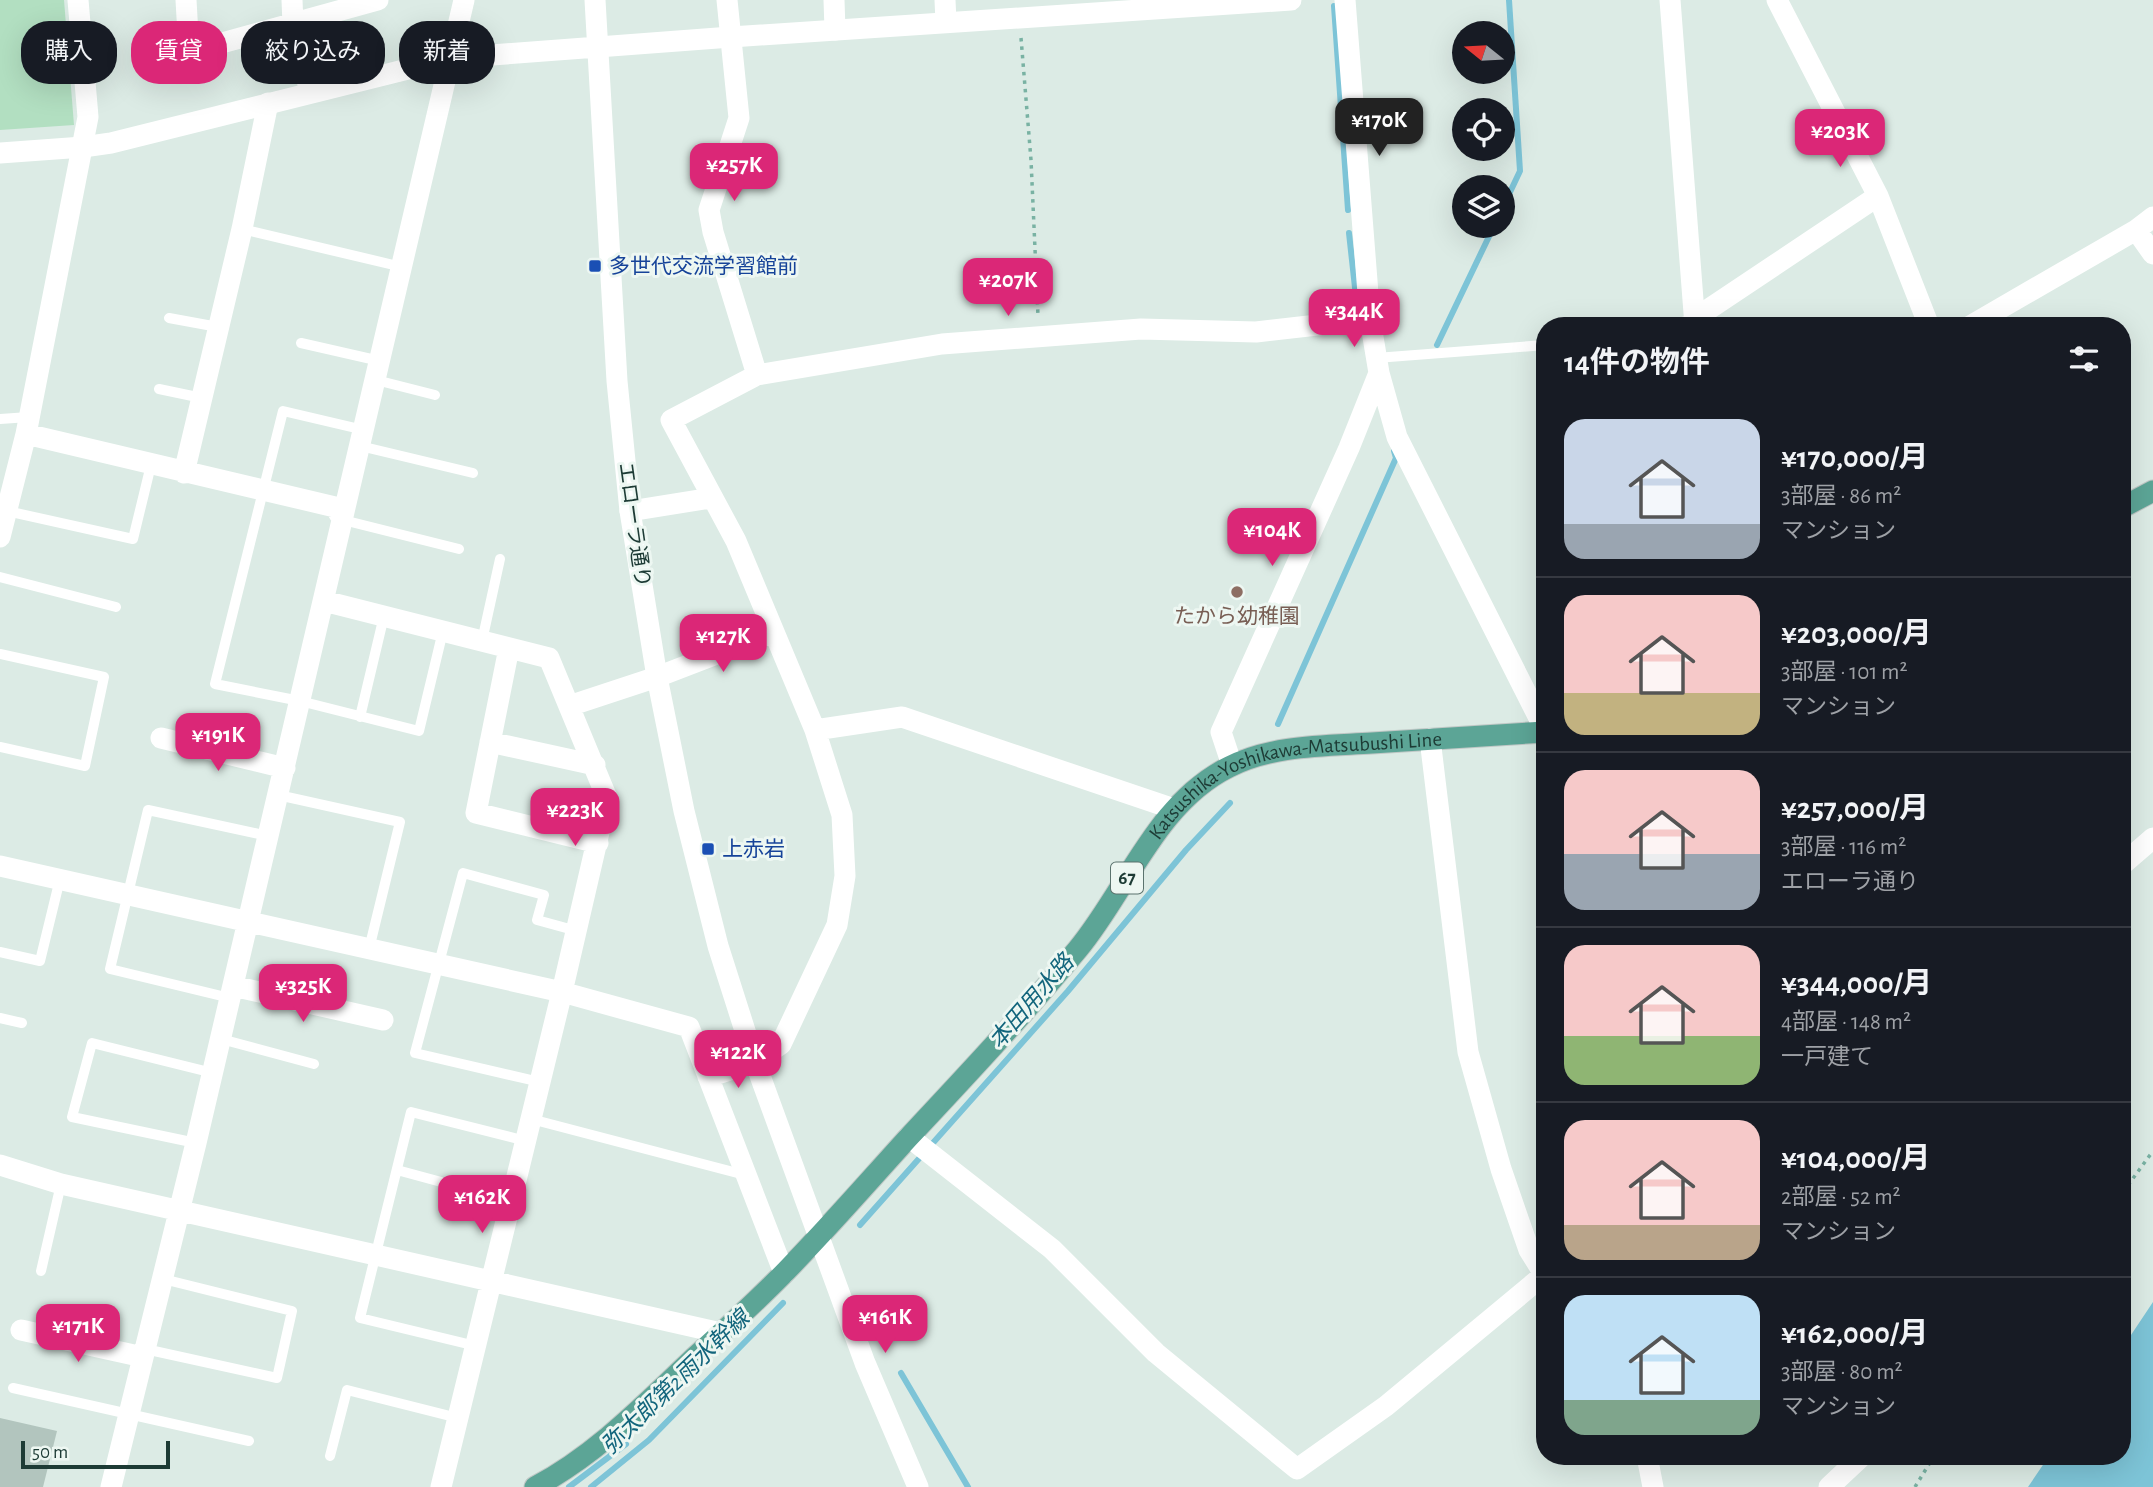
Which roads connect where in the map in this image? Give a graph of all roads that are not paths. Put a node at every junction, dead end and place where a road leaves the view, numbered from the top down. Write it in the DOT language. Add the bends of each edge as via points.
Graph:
graph roads {
  1 [pos="78,0"];
  2 [pos="186,0"];
  3 [pos="292,0"];
  4 [pos="378,0"];
  5 [pos="464,0"];
  6 [pos="596,0"];
  7 [pos="727,0"];
  8 [pos="834,0"];
  9 [pos="945,0"];
  10 [pos="1291,0"];
  11 [pos="1345,0"];
  12 [pos="1670,0"];
  13 [pos="1777,0"];
  14 [pos="293,21"];
  15 [pos="307,21"];
  16 [pos="460,21"];
  17 [pos="946,22"];
  18 [pos="835,30"];
  19 [pos="731,37"];
  20 [pos="241,38"];
  21 [pos="598,46"];
  22 [pos="495,54"];
  23 [pos="399,71"];
  24 [pos="308,84"];
  25 [pos="446,84"];
  26 [pos="310,92"];
  27 [pos="268,103"];
  28 [pos="83,147"];
  29 [pos="0,153"];
  30 [pos="1878,196"];
  31 [pos="2153,217"];
  32 [pos="242,229"];
  33 [pos="2136,230"];
  34 [pos="2153,254"];
  35 [pos="403,267"];
  36 [pos="1694,317"];
  37 [pos="1701,317"];
  38 [pos="1925,317"];
  39 [pos="1986,317"];
  40 [pos="169,318"];
  41 [pos="1370,319"];
  42 [pos="218,327"];
  43 [pos="301,343"];
  44 [pos="1536,346"];
  45 [pos="1377,365"];
  46 [pos="378,371"];
  47 [pos="757,374"];
  48 [pos="159,389"];
  49 [pos="435,396"];
  50 [pos="202,398"];
  51 [pos="0,419"];
  52 [pos="28,426"];
  53 [pos="362,438"];
  54 [pos="151,465"];
  55 [pos="184,472"];
  56 [pos="473,473"];
  57 [pos="2153,491"];
  58 [pos="263,492"];
  59 [pos="711,498"];
  60 [pos="2131,503"];
  61 [pos="630,511"];
  62 [pos="343,520"];
  63 [pos="2,526"];
  64 [pos="459,548"];
  65 [pos="500,559"];
  66 [pos="0,577"];
  67 [pos="324,601"];
  68 [pos="116,607"];
  69 [pos="384,616"];
  70 [pos="443,631"];
  71 [pos="774,632"];
  72 [pos="482,641"];
  73 [pos="509,648"];
  74 [pos="0,654"];
  75 [pos="657,677"];
  76 [pos="300,701"];
  77 [pos="569,706"];
  78 [pos="1536,713"];
  79 [pos="360,717"];
  80 [pos="815,730"];
  81 [pos="1536,732"];
  82 [pos="161,737"];
  83 [pos="1430,739"];
  84 [pos="490,742"];
  85 [pos="0,747"];
  86 [pos="595,765"];
  87 [pos="1231,765"];
  88 [pos="285,768"];
  89 [pos="278,795"];
  90 [pos="1174,809"];
  91 [pos="268,836"];
  92 [pos="2153,838"];
  93 [pos="598,843"];
  94 [pos="2131,857"];
  95 [pos="0,866"];
  96 [pos="60,879"];
  97 [pos="129,895"];
  98 [pos="248,922"];
  99 [pos="577,931"];
  100 [pos="369,948"];
  101 [pos="0,952"];
  102 [pos="438,964"];
  103 [pos="232,992"];
  104 [pos="562,992"];
  105 [pos="0,1018"];
  106 [pos="383,1020"];
  107 [pos="22,1023"];
  108 [pos="221,1039"];
  109 [pos="754,1062"];
  110 [pos="314,1064"];
  111 [pos="213,1073"];
  112 [pos="708,1077"];
  113 [pos="540,1082"];
  114 [pos="531,1119"];
  115 [pos="909,1137"];
  116 [pos="526,1141"];
  117 [pos="196,1143"];
  118 [pos="0,1165"];
  119 [pos="397,1170"];
  120 [pos="747,1176"];
  121 [pos="61,1184"];
  122 [pos="511,1201"];
  123 [pos="180,1211"];
  124 [pos="819,1236"];
  125 [pos="376,1255"];
  126 [pos="1536,1261"];
  127 [pos="41,1271"];
  128 [pos="784,1273"];
  129 [pos="163,1279"];
  130 [pos="1536,1281"];
  131 [pos="492,1282"];
  132 [pos="21,1330"];
  133 [pos="721,1333"];
  134 [pos="475,1346"];
  135 [pos="144,1353"];
  136 [pos="13,1388"];
  137 [pos="129,1415"];
  138 [pos="458,1418"];
  139 [pos="249,1441"];
  140 [pos="330,1456"];
  141 [pos="1649,1465"];
  142 [pos="1853,1465"];
  143 [pos="111,1487"];
  144 [pos="441,1487"];
  145 [pos="535,1487"];
  146 [pos="918,1487"];
  147 [pos="1653,1487"];
  148 [pos="1829,1487"];
  1 -- 28 [label="street" via="88,117"];
  2 -- 20 [label="street" via="189,52"];
  3 -- 14 [label="street"];
  4 -- 15 [label="street"];
  5 -- 16 [label="street"];
  6 -- 21 [label="street, エローラ通り"];
  7 -- 19 [label="street"];
  8 -- 18 [label="street"];
  9 -- 17 [label="street"];
  10 -- 17 [label="street"];
  11 -- 41 [label="street"];
  12 -- 36 [label="street"];
  13 -- 30 [label="street"];
  17 -- 18 [label="street"];
  18 -- 19 [label="street"];
  19 -- 21 [label="street"];
  19 -- 47 [label="street" via="739,118 709,210"];
  21 -- 22 [label="street"];
  21 -- 61 [label="street, エローラ通り" via="617,381"];
  23 -- 26 [label="street"];
  24 -- 26 [label="street"];
  25 -- 35 [label="street"];
  26 -- 27 [label="street"];
  27 -- 28 [label="street"];
  27 -- 32 [label="street"];
  28 -- 29 [label="street"];
  28 -- 52 [label="street"];
  30 -- 37 [label="street"];
  30 -- 38 [label="street"];
  31 -- 33 [label="street"];
  32 -- 35 [label="lane"];
  32 -- 42 [label="street"];
  33 -- 34 [label="street"];
  33 -- 39 [label="street"];
  35 -- 46 [label="street"];
  40 -- 42 [label="lane"];
  41 -- 45 [label="street"];
  41 -- 47 [label="street" via="1256,332 1141,329 942,344"];
  42 -- 50 [label="street"];
  43 -- 46 [label="lane"];
  44 -- 45 [label="lane"];
  45 -- 78 [label="street" via="1397,437"];
  45 -- 87 [label="street" via="1349,448 1221,732"];
  46 -- 49 [label="lane"];
  46 -- 53 [label="street"];
  47 -- 59 [label="street" via="671,420"];
  48 -- 50 [label="lane"];
  50 -- 55 [label="street"];
  51 -- 52 [label="lane"];
  52 -- 54 [label="street"];
  52 -- 63 [label="street"];
  53 -- 56 [label="lane"];
  53 -- 58 [label="lane" via="283,411"];
  53 -- 62 [label="street"];
  54 -- 55 [label="street"];
  54 -- 63 [label="lane" via="132,539"];
  55 -- 58 [label="street"];
  57 -- 60 [label="main road"];
  58 -- 62 [label="street" via="335,507"];
  58 -- 76 [label="lane" via="215,684"];
  59 -- 61 [label="street"];
  59 -- 71 [label="street" via="736,541"];
  61 -- 75 [label="street, エローラ通り"];
  62 -- 64 [label="lane"];
  62 -- 67 [label="street"];
  65 -- 72 [label="lane"];
  66 -- 68 [label="lane"];
  67 -- 69 [label="street"];
  67 -- 76 [label="street"];
  69 -- 70 [label="street"];
  69 -- 79 [label="lane"];
  70 -- 72 [label="street"];
  70 -- 79 [label="lane" via="419,731"];
  71 -- 75 [label="street"];
  71 -- 80 [label="street"];
  72 -- 73 [label="street"];
  73 -- 77 [label="street" via="549,659"];
  73 -- 84 [label="street"];
  74 -- 85 [label="lane" via="104,677 85,766"];
  75 -- 77 [label="street"];
  75 -- 109 [label="street, エローラ通り" via="718,946"];
  76 -- 79 [label="lane"];
  76 -- 88 [label="street"];
  77 -- 86 [label="street"];
  80 -- 90 [label="street" via="902,717"];
  80 -- 109 [label="street" via="842,815 845,876 837,925 781,1044"];
  81 -- 83 [label="main road, Katsushika-Yoshikawa-Matsubushi Line / 67"];
  82 -- 88 [label="street"];
  83 -- 87 [label="main road, Katsushika-Yoshikawa-Matsubushi Line / 67" via="1281,751"];
  83 -- 126 [label="street" via="1468,1052 1501,1169"];
  84 -- 86 [label="street"];
  84 -- 93 [label="street" via="475,813"];
  86 -- 93 [label="street" via="607,798"];
  87 -- 90 [label="main road, Katsushika-Yoshikawa-Matsubushi Line / 67" via="1203,781"];
  88 -- 89 [label="street"];
  89 -- 91 [label="street"];
  89 -- 100 [label="lane" via="400,822"];
  90 -- 115 [label="main road, Katsushika-Yoshikawa-Matsubushi Line / 67" via="1079,948"];
  91 -- 97 [label="lane" via="148,810"];
  91 -- 98 [label="street"];
  92 -- 94 [label="street"];
  93 -- 99 [label="street"];
  95 -- 96 [label="street"];
  96 -- 97 [label="street"];
  96 -- 101 [label="lane" via="40,961"];
  97 -- 98 [label="street"];
  97 -- 103 [label="lane" via="110,969"];
  98 -- 100 [label="street"];
  98 -- 103 [label="street"];
  99 -- 102 [label="lane" via="537,920 544,895 463,873"];
  99 -- 104 [label="street"];
  100 -- 102 [label="street"];
  102 -- 104 [label="street"];
  102 -- 113 [label="lane" via="415,1053"];
  103 -- 106 [label="street"];
  103 -- 108 [label="street"];
  104 -- 112 [label="street" via="689,1027"];
  104 -- 113 [label="street"];
  105 -- 107 [label="lane"];
  108 -- 110 [label="lane"];
  108 -- 111 [label="street"];
  109 -- 112 [label="street"];
  109 -- 124 [label="street, エローラ通り"];
  111 -- 117 [label="street"];
  111 -- 117 [label="lane" via="92,1043 72,1117"];
  112 -- 120 [label="street"];
  113 -- 114 [label="street"];
  114 -- 116 [label="street"];
  114 -- 120 [label="lane"];
  115 -- 124 [label="main road, Katsushika-Yoshikawa-Matsubushi Line / 67"];
  115 -- 130 [label="street" via="1052,1249 1156,1353 1297,1469 1386,1406"];
  116 -- 119 [label="lane" via="411,1112"];
  116 -- 122 [label="street"];
  117 -- 123 [label="street"];
  118 -- 121 [label="street"];
  119 -- 122 [label="lane"];
  119 -- 125 [label="lane"];
  120 -- 128 [label="street"];
  121 -- 123 [label="street"];
  121 -- 127 [label="lane"];
  122 -- 131 [label="street"];
  123 -- 125 [label="street"];
  123 -- 129 [label="street"];
  124 -- 128 [label="main road, Katsushika-Yoshikawa-Matsubushi Line / 67"];
  124 -- 146 [label="street, エローラ通り" via="865,1363"];
  125 -- 131 [label="street"];
  125 -- 134 [label="lane" via="360,1318"];
  128 -- 133 [label="main road, Katsushika-Yoshikawa-Matsubushi Line / 67"];
  129 -- 135 [label="street"];
  129 -- 135 [label="lane" via="292,1311 277,1378"];
  131 -- 133 [label="street"];
  131 -- 134 [label="street"];
  132 -- 135 [label="street"];
  133 -- 145 [label="main road, Katsushika-Yoshikawa-Matsubushi Line / 67" via="580,1460"];
  134 -- 138 [label="street"];
  135 -- 137 [label="street"];
  136 -- 137 [label="lane"];
  137 -- 139 [label="lane"];
  137 -- 143 [label="street"];
  138 -- 140 [label="lane" via="347,1390"];
  138 -- 144 [label="street"];
  141 -- 147 [label="street"];
  142 -- 148 [label="street"];
}
